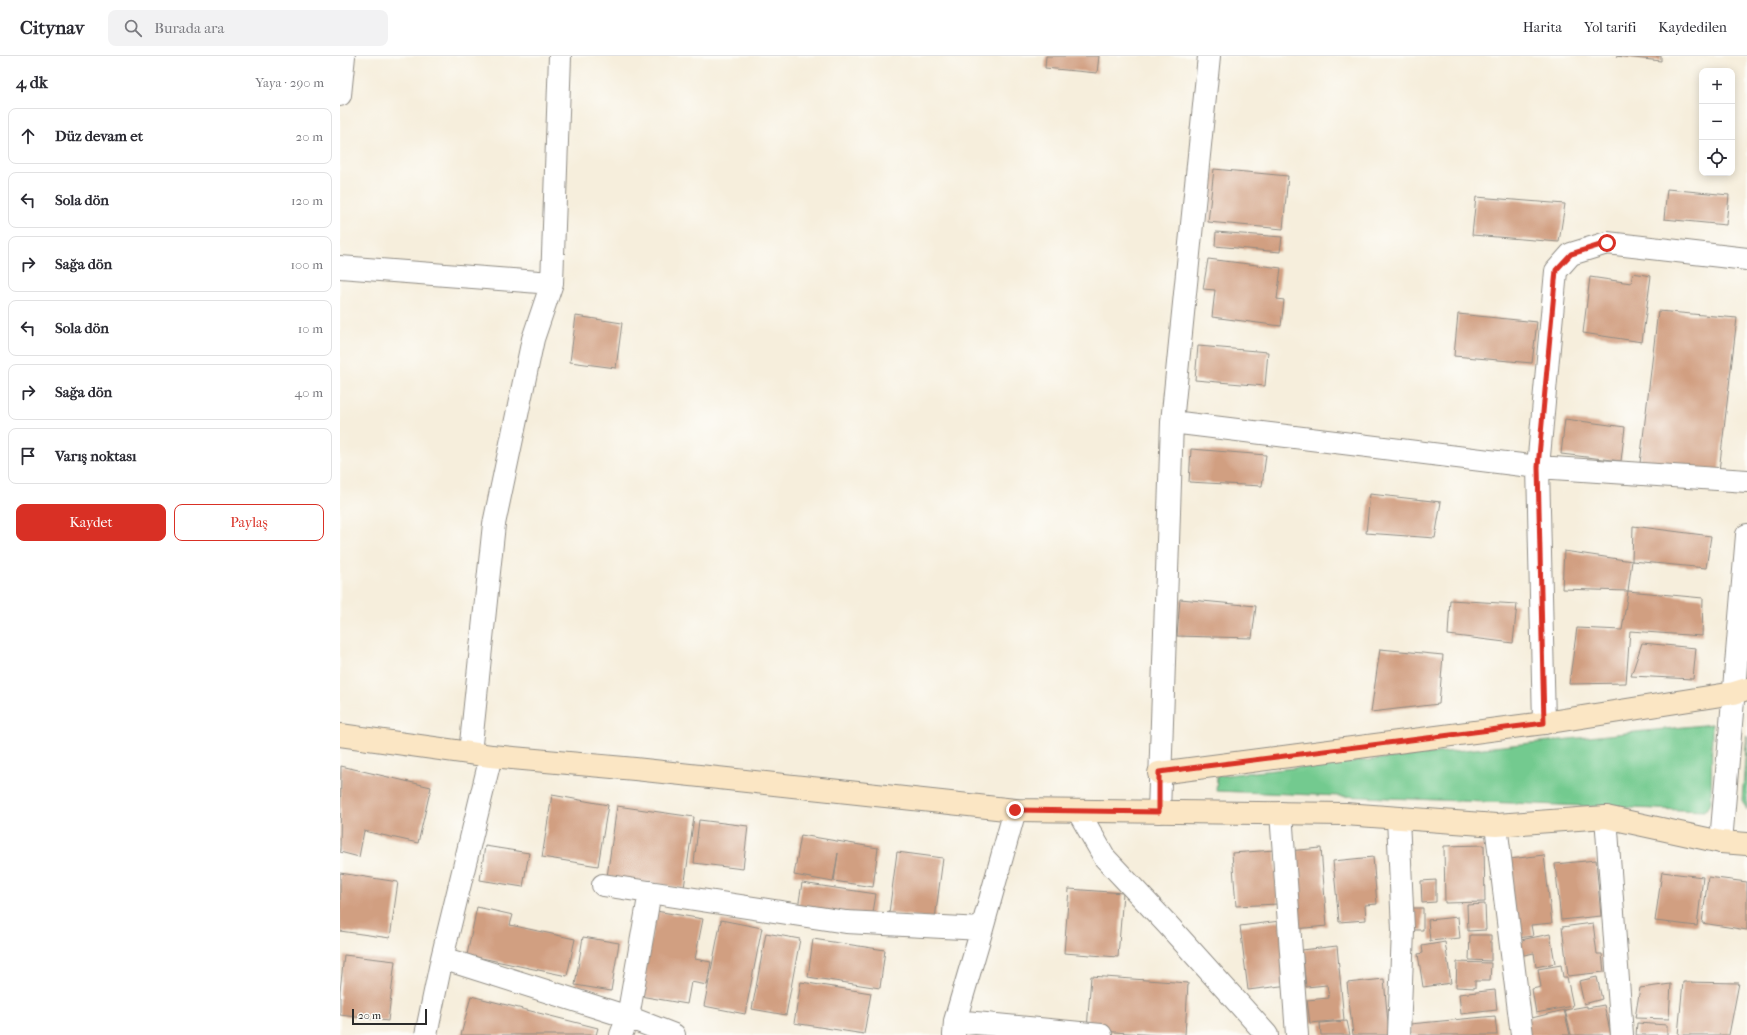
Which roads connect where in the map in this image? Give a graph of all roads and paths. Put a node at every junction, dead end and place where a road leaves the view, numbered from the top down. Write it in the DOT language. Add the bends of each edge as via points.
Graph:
graph roads {
  1 [pos="344,56"];
  2 [pos="560,56"];
  3 [pos="1209,56"];
  4 [pos="340,95"];
  5 [pos="1747,259"];
  6 [pos="340,267"];
  7 [pos="552,283"];
  8 [pos="1172,422"];
  9 [pos="1538,467"];
  10 [pos="1747,481"];
  11 [pos="1747,535"];
  12 [pos="1740,691"];
  13 [pos="1544,723"];
  14 [pos="340,735"];
  15 [pos="480,755"];
  16 [pos="1159,772"];
  17 [pos="1015,810"];
  18 [pos="1078,811"];
  19 [pos="1159,812"];
  20 [pos="1282,813"];
  21 [pos="1606,817"];
  22 [pos="1398,818"];
  23 [pos="1496,825"];
  24 [pos="1721,842"];
  25 [pos="1747,844"];
  26 [pos="603,885"];
  27 [pos="650,892"];
  28 [pos="982,929"];
  29 [pos="442,958"];
  30 [pos="624,1026"];
  31 [pos="955,1028"];
  32 [pos="426,1035"];
  33 [pos="674,1035"];
  34 [pos="1101,1035"];
  35 [pos="1267,1035"];
  36 [pos="1296,1035"];
  37 [pos="1399,1035"];
  38 [pos="1522,1035"];
  39 [pos="1622,1035"];
  1 -- 4 [label="street"];
  2 -- 7 [label="street"];
  3 -- 8 [label="street"];
  5 -- 9 [label="street" via="1607,243 1571,254 1556,270"];
  6 -- 7 [label="street"];
  7 -- 15 [label="street" via="533,339 494,524"];
  8 -- 9 [label="street"];
  8 -- 16 [label="street"];
  9 -- 10 [label="street"];
  9 -- 13 [label="street"];
  11 -- 12 [label="street"];
  12 -- 13 [label="street"];
  12 -- 24 [label="street"];
  13 -- 16 [label="street"];
  14 -- 15 [label="street"];
  15 -- 17 [label="street"];
  15 -- 29 [label="street"];
  16 -- 19 [label="street"];
  17 -- 18 [label="street"];
  17 -- 28 [label="street"];
  18 -- 19 [label="street"];
  18 -- 35 [label="street" via="1105,858"];
  19 -- 20 [label="street"];
  20 -- 22 [label="street"];
  20 -- 36 [label="street"];
  21 -- 23 [label="street"];
  21 -- 24 [label="street"];
  21 -- 39 [label="street"];
  22 -- 23 [label="street"];
  22 -- 37 [label="street" via="1403,930"];
  23 -- 38 [label="street"];
  24 -- 25 [label="street"];
  26 -- 27 [label="street"];
  27 -- 28 [label="street" via="846,922"];
  27 -- 30 [label="street"];
  28 -- 31 [label="street"];
  29 -- 30 [label="street"];
  29 -- 32 [label="street"];
  30 -- 33 [label="street"];
  31 -- 34 [label="street"];
}
